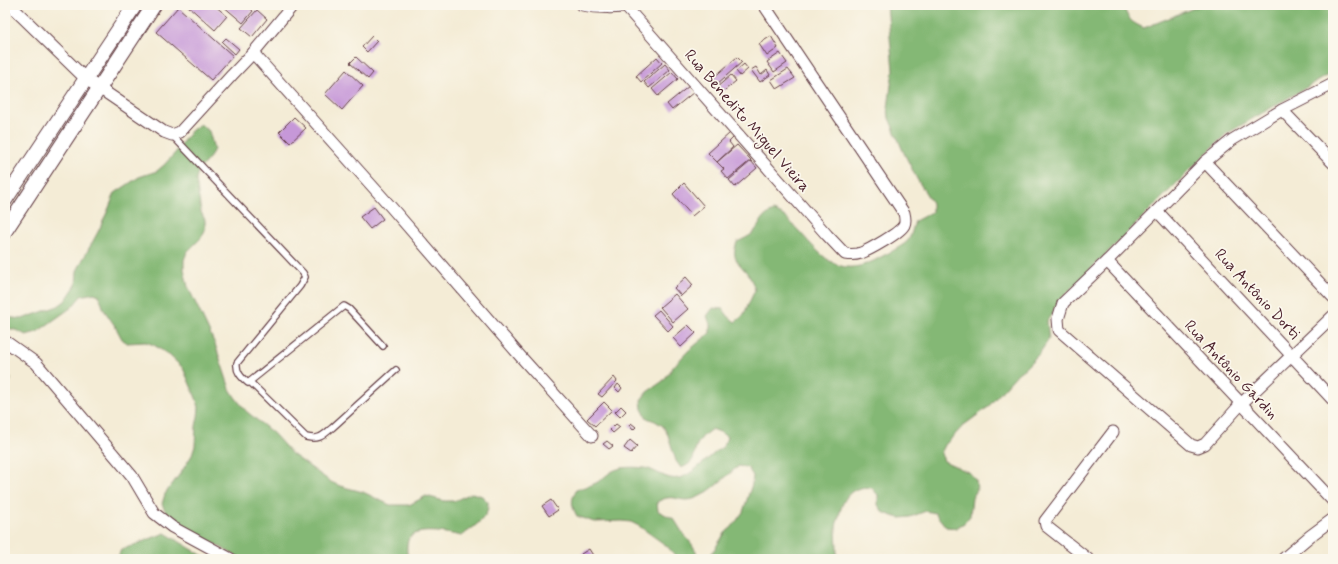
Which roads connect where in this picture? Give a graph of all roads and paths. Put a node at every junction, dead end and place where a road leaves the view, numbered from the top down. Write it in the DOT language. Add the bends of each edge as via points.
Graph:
graph roads {
  1 [pos="10,5"];
  2 [pos="135,5"];
  3 [pos="154,5"];
  4 [pos="293,5"];
  5 [pos="582,5"];
  6 [pos="764,5"];
  7 [pos="630,6"];
  8 [pos="253,53"];
  9 [pos="86,79"];
  10 [pos="1333,84"];
  11 [pos="99,88"];
  12 [pos="1282,110"];
  13 [pos="172,135"];
  14 [pos="1205,162"];
  15 [pos="1333,163"];
  16 [pos="5,200"];
  17 [pos="1157,211"];
  18 [pos="7,225"];
  19 [pos="1107,261"];
  20 [pos="1333,297"];
  21 [pos="1333,316"];
  22 [pos="5,341"];
  23 [pos="383,346"];
  24 [pos="1292,356"];
  25 [pos="396,370"];
  26 [pos="250,382"];
  27 [pos="1333,400"];
  28 [pos="1241,404"];
  29 [pos="1113,432"];
  30 [pos="592,436"];
  31 [pos="1333,501"];
  32 [pos="1333,519"];
  33 [pos="231,559"];
  34 [pos="1088,559"];
  35 [pos="1283,559"];
  1 -- 9 [label="street"];
  2 -- 9 [label="street"];
  3 -- 11 [label="street"];
  4 -- 8 [label="street"];
  5 -- 7 [label="street"];
  6 -- 7 [label="street, Rua Benedito Miguel Vieira" via="904,213 904,225 899,232 862,252 845,254"];
  8 -- 13 [label="street" via="180,132"];
  8 -- 30 [label="street"];
  9 -- 11 [label="street"];
  9 -- 16 [label="street"];
  10 -- 12 [label="street"];
  11 -- 13 [label="street"];
  11 -- 18 [label="street"];
  12 -- 14 [label="street" via="1232,140"];
  12 -- 15 [label="street"];
  13 -- 26 [label="lane" via="305,277 238,363 236,368 240,377"];
  14 -- 17 [label="street"];
  14 -- 20 [label="street"];
  17 -- 19 [label="street"];
  17 -- 24 [label="street, Rua Antônio Dorti"];
  19 -- 28 [label="street, Rua Antônio Gardin"];
  19 -- 28 [label="street" via="1063,303 1058,319 1059,330 1191,446 1205,444"];
  21 -- 24 [label="street"];
  22 -- 33 [label="street" via="36,363 132,476 154,513 172,527"];
  23 -- 26 [label="lane" via="344,306"];
  24 -- 27 [label="street, Rua Antônio Dorti"];
  24 -- 28 [label="street"];
  25 -- 26 [label="lane" via="327,432 315,439 306,437"];
  28 -- 31 [label="street, Rua Antônio Gardin"];
  29 -- 34 [label="street" via="1045,521 1046,526"];
  32 -- 35 [label="street"];
}
